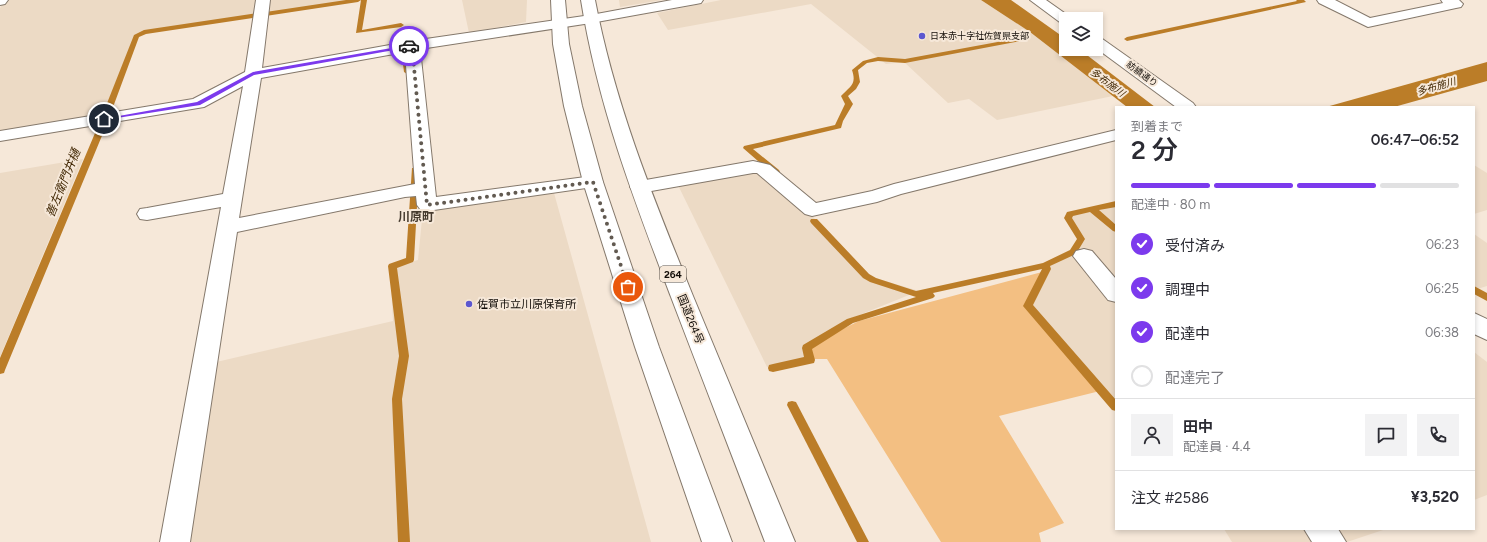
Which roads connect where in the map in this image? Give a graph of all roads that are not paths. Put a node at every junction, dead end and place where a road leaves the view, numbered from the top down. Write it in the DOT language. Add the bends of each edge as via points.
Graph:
graph roads {
  1 [pos="558,0"];
  2 [pos="696,0"];
  3 [pos="1037,0"];
  4 [pos="1324,0"];
  5 [pos="1448,0"];
  6 [pos="261,10"];
  7 [pos="589,10"];
  8 [pos="1059,15"];
  9 [pos="560,23"];
  10 [pos="412,46"];
  11 [pos="1103,46"];
  12 [pos="253,74"];
  13 [pos="1186,106"];
  14 [pos="1115,135"];
  15 [pos="0,136"];
  16 [pos="593,182"];
  17 [pos="640,187"];
  18 [pos="425,189"];
  19 [pos="232,200"];
  20 [pos="147,214"];
  21 [pos="227,227"];
  22 [pos="1084,256"];
  23 [pos="1115,293"];
  24 [pos="1475,323"];
  25 [pos="1487,331"];
  26 [pos="1320,530"];
  27 [pos="175,542"];
  28 [pos="717,542"];
  29 [pos="780,542"];
  30 [pos="1331,542"];
  1 -- 9 [label="main road"];
  2 -- 7 [label="main road"];
  3 -- 8 [label="main road"];
  4 -- 5 [label="main road" via="1368,22 1456,4"];
  6 -- 12 [label="main road"];
  7 -- 9 [label="main road"];
  7 -- 17 [label="main road, 国道264号 / 264" via="609,100"];
  9 -- 10 [label="main road"];
  9 -- 16 [label="main road" via="561,44 573,106"];
  10 -- 12 [label="main road"];
  10 -- 18 [label="main road"];
  11 -- 13 [label="main road, 紡績通り"];
  12 -- 15 [label="main road" via="198,104"];
  12 -- 19 [label="main road"];
  14 -- 17 [label="main road" via="812,210 763,169 753,167"];
  16 -- 18 [label="main road" via="427,205"];
  16 -- 28 [label="main road" via="650,354"];
  17 -- 29 [label="main road, 国道264号 / 264"];
  18 -- 21 [label="main road"];
  19 -- 20 [label="main road"];
  19 -- 21 [label="main road"];
  21 -- 27 [label="main road"];
  22 -- 23 [label="main road"];
  24 -- 25 [label="main road"];
  26 -- 30 [label="main road"];
}
